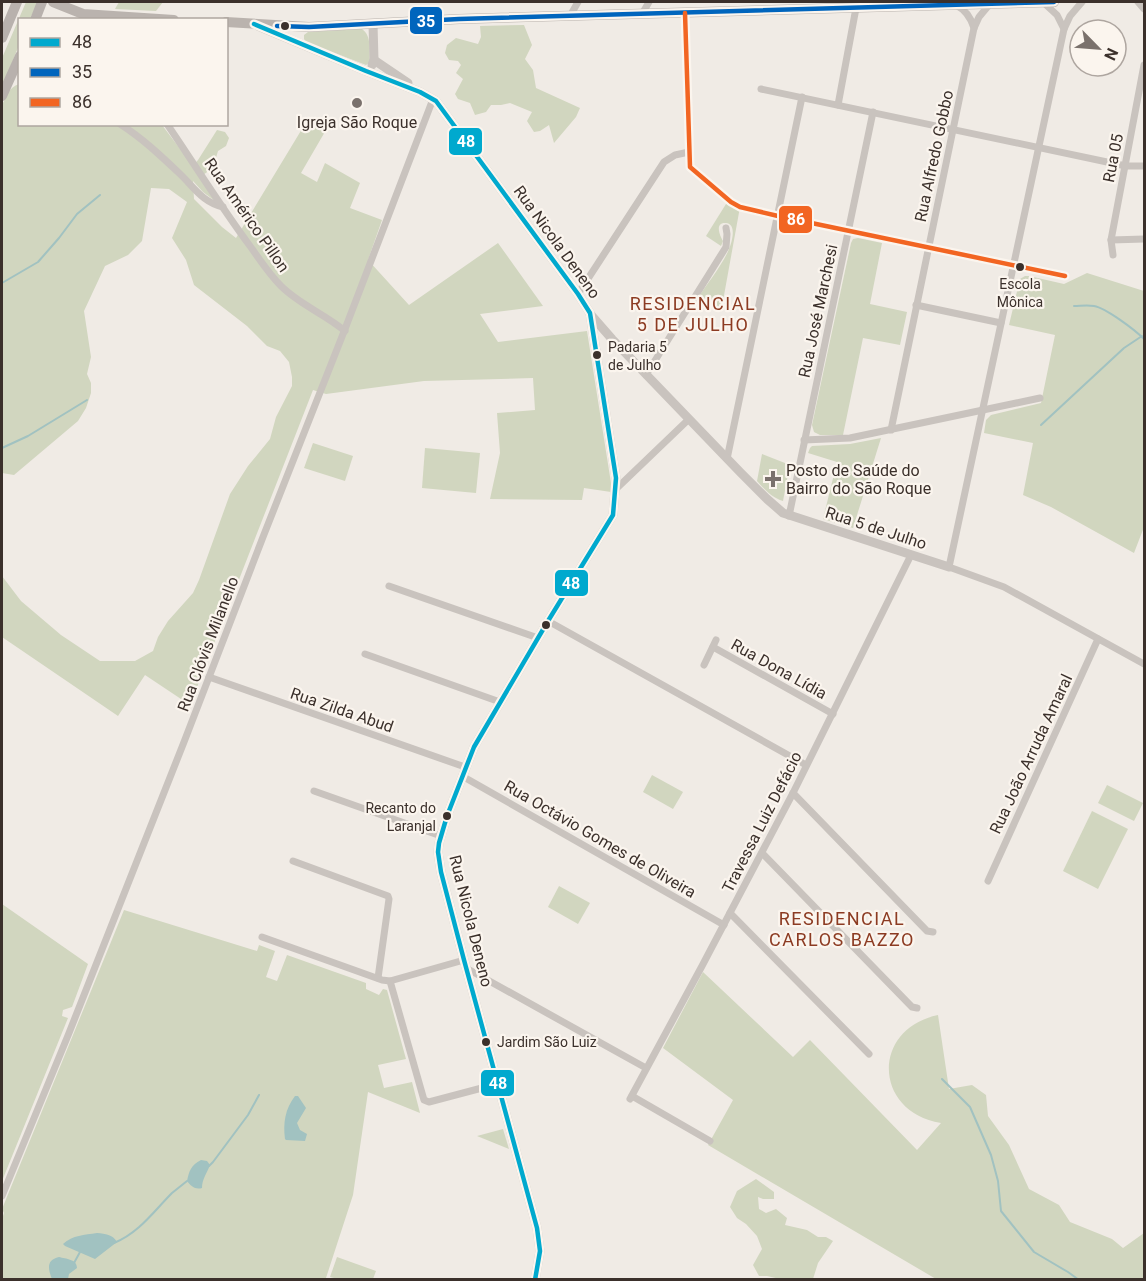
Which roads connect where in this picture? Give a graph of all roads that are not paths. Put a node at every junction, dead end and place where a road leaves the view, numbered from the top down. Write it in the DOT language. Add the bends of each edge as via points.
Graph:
graph roads {
  1 [pos="17,2"];
  2 [pos="42,2"];
  3 [pos="53,2"];
  4 [pos="578,2"];
  5 [pos="649,2"];
  6 [pos="1042,2"];
  7 [pos="1054,2"];
  8 [pos="1082,2"];
  9 [pos="1138,2"];
  10 [pos="977,3"];
  11 [pos="991,3"];
  12 [pos="956,4"];
  13 [pos="778,6"];
  14 [pos="851,6"];
  15 [pos="1144,9"];
  16 [pos="685,13"];
  17 [pos="642,14"];
  18 [pos="570,16"];
  19 [pos="36,18"];
  20 [pos="147,18"];
  21 [pos="228,22"];
  22 [pos="254,24"];
  23 [pos="373,24"];
  24 [pos="304,27"];
  25 [pos="974,28"];
  26 [pos="1064,29"];
  27 [pos="2,38"];
  28 [pos="300,44"];
  29 [pos="374,60"];
  30 [pos="1144,65"];
  31 [pos="366,71"];
  32 [pos="17,72"];
  33 [pos="761,89"];
  34 [pos="420,92"];
  35 [pos="1142,93"];
  36 [pos="2,96"];
  37 [pos="802,98"];
  38 [pos="433,99"];
  39 [pos="838,105"];
  40 [pos="873,112"];
  41 [pos="123,126"];
  42 [pos="168,126"];
  43 [pos="953,129"];
  44 [pos="1039,148"];
  45 [pos="689,152"];
  46 [pos="1126,166"];
  47 [pos="1144,166"];
  48 [pos="223,207"];
  49 [pos="778,216"];
  50 [pos="726,228"];
  51 [pos="848,230"];
  52 [pos="1144,239"];
  53 [pos="1112,240"];
  54 [pos="928,247"];
  55 [pos="1113,255"];
  56 [pos="1014,266"];
  57 [pos="1065,276"];
  58 [pos="578,294"];
  59 [pos="916,305"];
  60 [pos="590,313"];
  61 [pos="1001,323"];
  62 [pos="345,331"];
  63 [pos="608,335"];
  64 [pos="595,342"];
  65 [pos="646,375"];
  66 [pos="1040,398"];
  67 [pos="982,410"];
  68 [pos="689,419"];
  69 [pos="891,430"];
  70 [pos="804,441"];
  71 [pos="728,459"];
  72 [pos="616,489"];
  73 [pos="789,516"];
  74 [pos="911,555"];
  75 [pos="949,567"];
  76 [pos="389,586"];
  77 [pos="548,621"];
  78 [pos="538,638"];
  79 [pos="1098,639"];
  80 [pos="365,654"];
  81 [pos="1144,664"];
  82 [pos="704,665"];
  83 [pos="209,677"];
  84 [pos="500,702"];
  85 [pos="833,714"];
  86 [pos="806,765"];
  87 [pos="464,772"];
  88 [pos="314,791"];
  89 [pos="793,794"];
  90 [pos="441,836"];
  91 [pos="762,853"];
  92 [pos="293,861"];
  93 [pos="988,881"];
  94 [pos="730,913"];
  95 [pos="724,925"];
  96 [pos="933,932"];
  97 [pos="262,937"];
  98 [pos="465,964"];
  99 [pos="378,978"];
  100 [pos="390,981"];
  101 [pos="917,1008"];
  102 [pos="869,1054"];
  103 [pos="646,1068"];
  104 [pos="497,1084"];
  105 [pos="710,1141"];
  106 [pos="2,1196"];
  107 [pos="535,1280"];
  1 -- 27 [label="main road"];
  2 -- 19 [label="main road"];
  3 -- 20 [label="main road" via="83,14"];
  4 -- 18 [label="street"];
  5 -- 17 [label="street"];
  6 -- 7 [label="main road"];
  6 -- 11 [label="main road"];
  6 -- 26 [label="street" via="1057,15"];
  8 -- 26 [label="street"];
  9 -- 15 [label="street"];
  10 -- 11 [label="main road"];
  10 -- 12 [label="main road"];
  11 -- 25 [label="street, Rua Alfredo Gobbo"];
  12 -- 14 [label="main road"];
  12 -- 25 [label="street" via="970,16"];
  13 -- 14 [label="main road"];
  13 -- 16 [label="main road"];
  14 -- 39 [label="street"];
  16 -- 17 [label="main road"];
  16 -- 45 [label="street"];
  17 -- 18 [label="main road"];
  18 -- 23 [label="main road"];
  21 -- 22 [label="main road"];
  22 -- 24 [label="main road"];
  22 -- 28 [label="street"];
  23 -- 24 [label="main road"];
  23 -- 29 [label="street"];
  24 -- 28 [label="street" via="299,34"];
  25 -- 43 [label="street, Rua Alfredo Gobbo"];
  26 -- 44 [label="street"];
  28 -- 31 [label="street"];
  29 -- 31 [label="street"];
  29 -- 34 [label="street"];
  30 -- 35 [label="street, Rua 05"];
  31 -- 34 [label="street"];
  32 -- 36 [label="main road"];
  33 -- 37 [label="street"];
  34 -- 38 [label="street, Rua Nicola Deneno"];
  35 -- 46 [label="street, Rua 05"];
  37 -- 39 [label="street"];
  37 -- 49 [label="street"];
  38 -- 58 [label="street, Rua Nicola Deneno"];
  38 -- 62 [label="street, Rua Clóvis Milanello"];
  39 -- 40 [label="street"];
  40 -- 43 [label="street"];
  40 -- 51 [label="street, Rua José Marchesi"];
  41 -- 48 [label="street" via="156,152 202,198"];
  42 -- 48 [label="street, Rua Américo Pillon"];
  43 -- 44 [label="street"];
  43 -- 54 [label="street, Rua Alfredo Gobbo"];
  44 -- 46 [label="street"];
  44 -- 56 [label="street"];
  45 -- 49 [label="street" via="690,167 731,202"];
  45 -- 58 [label="street" via="664,162"];
  46 -- 47 [label="street"];
  46 -- 53 [label="street, Rua 05"];
  48 -- 62 [label="street, Rua Américo Pillon" via="281,287"];
  49 -- 51 [label="street"];
  49 -- 71 [label="street"];
  50 -- 65 [label="street" via="726,247"];
  51 -- 54 [label="street"];
  51 -- 70 [label="street, Rua José Marchesi"];
  52 -- 53 [label="street"];
  53 -- 55 [label="street, Rua 05"];
  54 -- 56 [label="street"];
  54 -- 59 [label="street, Rua Alfredo Gobbo"];
  56 -- 57 [label="street"];
  56 -- 61 [label="street"];
  58 -- 60 [label="street, Rua Nicola Deneno"];
  59 -- 61 [label="street"];
  59 -- 69 [label="street, Rua Alfredo Gobbo"];
  60 -- 63 [label="street, Rua 5 de Julho"];
  60 -- 64 [label="street, Rua Nicola Deneno"];
  61 -- 67 [label="street"];
  62 -- 83 [label="street, Rua Clóvis Milanello"];
  63 -- 64 [label="street"];
  63 -- 65 [label="street, Rua 5 de Julho"];
  64 -- 72 [label="street, Rua Nicola Deneno"];
  65 -- 68 [label="street, Rua 5 de Julho"];
  66 -- 67 [label="street"];
  67 -- 69 [label="street"];
  67 -- 75 [label="street"];
  68 -- 71 [label="street, Rua 5 de Julho"];
  68 -- 72 [label="street"];
  69 -- 70 [label="street"];
  70 -- 73 [label="street, Rua José Marchesi"];
  71 -- 73 [label="street, Rua 5 de Julho" via="766,499"];
  72 -- 77 [label="street, Rua Nicola Deneno" via="611,518"];
  73 -- 74 [label="street, Rua 5 de Julho"];
  74 -- 75 [label="street, Rua 5 de Julho"];
  74 -- 85 [label="street, Travessa Luiz Defácio"];
  75 -- 79 [label="street, Rua 5 de Julho" via="1004,587"];
  76 -- 78 [label="street"];
  77 -- 78 [label="street, Rua Nicola Deneno"];
  77 -- 86 [label="street"];
  78 -- 84 [label="street, Rua Nicola Deneno"];
  79 -- 81 [label="street, Rua 5 de Julho"];
  79 -- 93 [label="street, Rua João Arruda Amaral"];
  80 -- 84 [label="street"];
  82 -- 85 [label="street, Rua Dona Lídia" via="714,644"];
  83 -- 87 [label="street, Rua Zilda Abud"];
  83 -- 106 [label="street, Rua Clóvis Milanello"];
  84 -- 87 [label="street, Rua Nicola Deneno"];
  85 -- 86 [label="street, Travessa Luiz Defácio"];
  86 -- 89 [label="street, Travessa Luiz Defácio"];
  87 -- 90 [label="street, Rua Nicola Deneno"];
  87 -- 95 [label="street, Rua Octávio Gomes de Oliveira"];
  88 -- 90 [label="street"];
  89 -- 91 [label="street, Travessa Luiz Defácio"];
  89 -- 96 [label="street" via="927,931"];
  90 -- 98 [label="street, Rua Nicola Deneno" via="439,864"];
  91 -- 94 [label="street, Travessa Luiz Defácio"];
  91 -- 101 [label="street"];
  92 -- 99 [label="street" via="388,896"];
  94 -- 95 [label="street, Travessa Luiz Defácio"];
  94 -- 102 [label="street"];
  95 -- 103 [label="street, Travessa Luiz Defácio"];
  97 -- 99 [label="street"];
  98 -- 100 [label="street"];
  98 -- 103 [label="street"];
  98 -- 104 [label="street, Rua Nicola Deneno"];
  99 -- 100 [label="street"];
  100 -- 104 [label="street" via="425,1101"];
  103 -- 105 [label="street, Travessa Luiz Defácio" via="631,1097"];
  104 -- 107 [label="street, Rua Nicola Deneno" via="537,1228 540,1251"];
}
